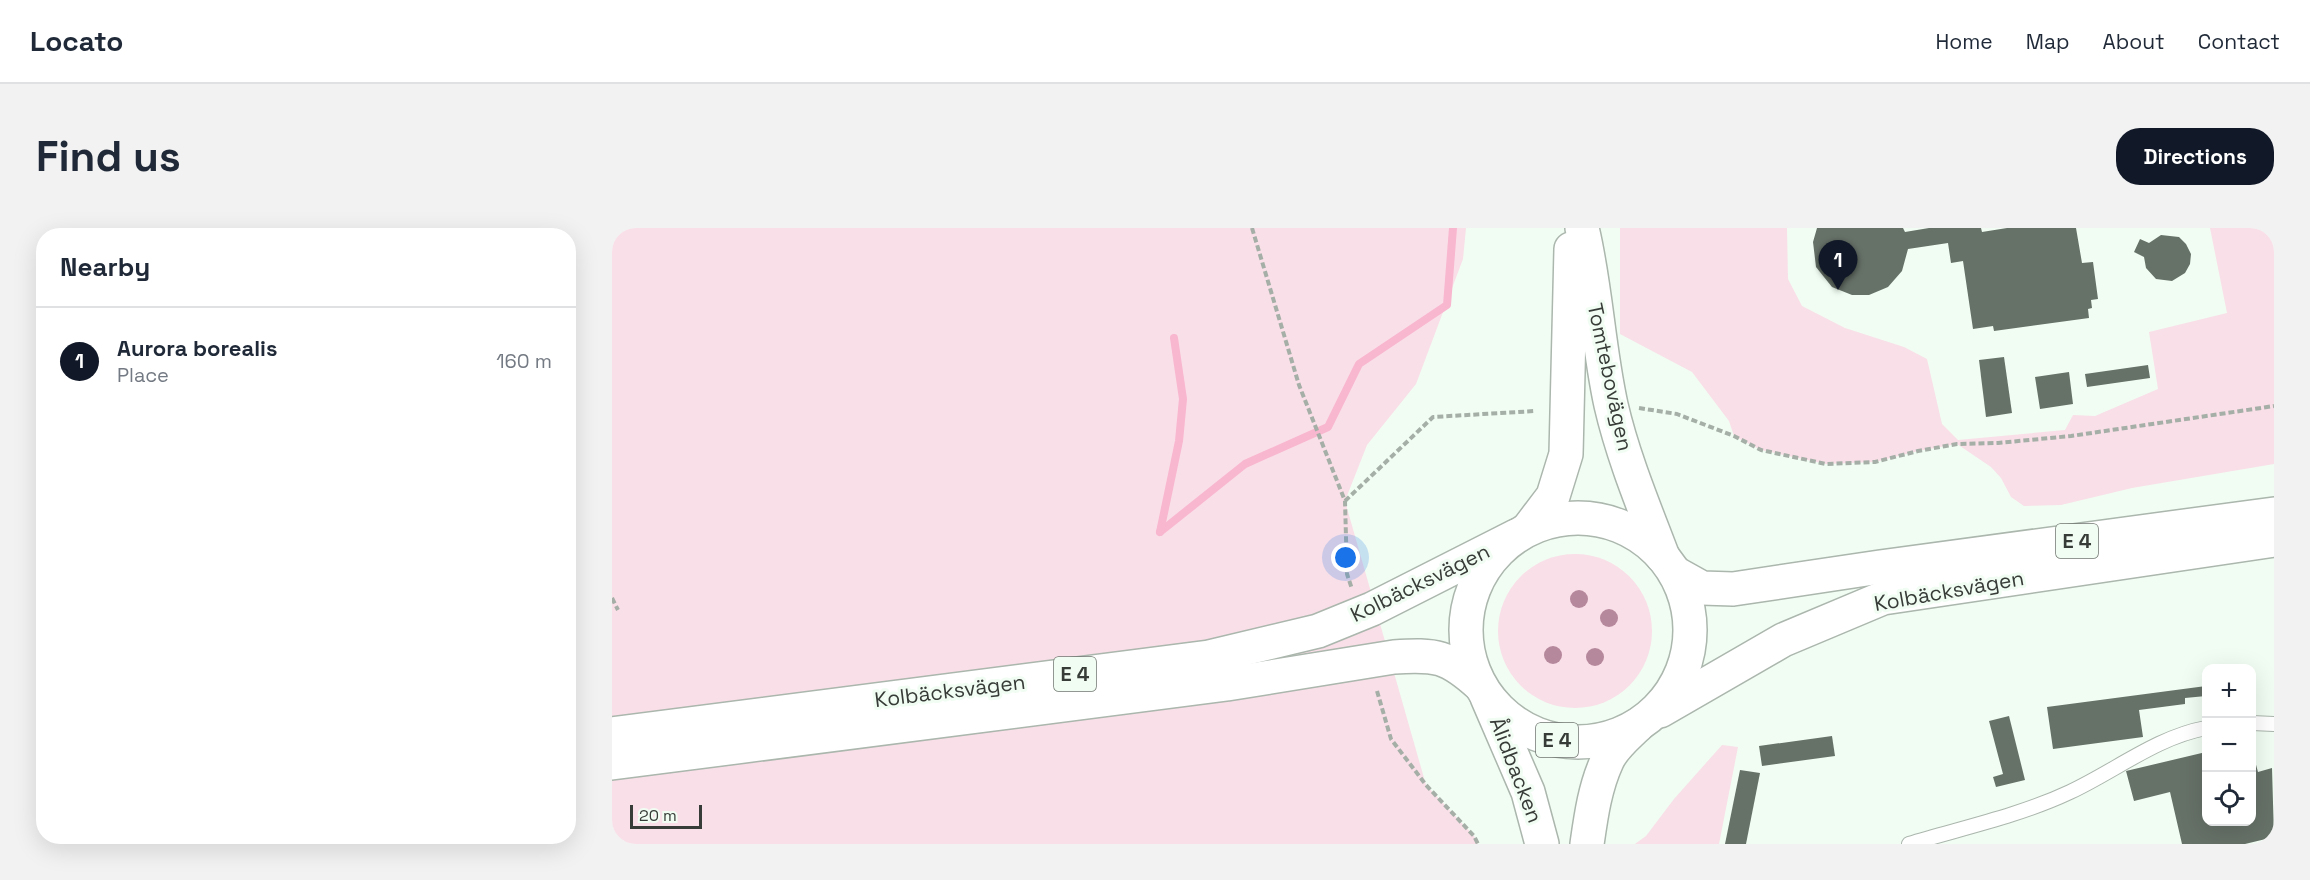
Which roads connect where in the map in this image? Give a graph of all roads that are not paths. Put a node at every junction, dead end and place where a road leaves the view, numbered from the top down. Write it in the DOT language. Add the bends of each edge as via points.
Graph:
graph roads {
  1 [pos="1581,228"];
  2 [pos="2274,514"];
  3 [pos="1522,533"];
  4 [pos="2274,540"];
  5 [pos="1669,565"];
  6 [pos="1484,691"];
  7 [pos="1643,721"];
  8 [pos="2256,723"];
  9 [pos="2274,724"];
  10 [pos="2202,729"];
  11 [pos="612,734"];
  12 [pos="612,763"];
  13 [pos="1542,844"];
  14 [pos="1587,844"];
  15 [pos="1909,844"];
  1 -- 3 [label="main road, Tomtebovägen" via="1570,250 1566,454 1553,496"];
  1 -- 5 [label="main road, Tomtebovägen" via="1611,406 1626,458"];
  2 -- 5 [label="main road, Kolbäcksvägen / E 4" via="1733,589 1702,588"];
  3 -- 5 [label="main road, E 4" via="1558,519 1602,520 1636,534"];
  3 -- 6 [label="main road, E 4" via="1488,563 1470,600 1466,638 1473,669"];
  3 -- 11 [label="main road, Kolbäcksvägen / E 4" via="1361,614 1318,631 1218,655"];
  4 -- 7 [label="main road, Kolbäcksvägen / E 4" via="1883,598 1784,640"];
  5 -- 7 [label="main road, E 4" via="1684,592 1690,637 1686,660 1673,690"];
  6 -- 7 [label="main road, E 4" via="1505,716 1547,738 1567,742 1602,740"];
  6 -- 12 [label="main road, Kolbäcksvägen / E 4" via="1465,671 1437,657 1394,657 1227,684"];
  6 -- 13 [label="main road, Ålidbacken" via="1528,792"];
  7 -- 14 [label="main road" via="1607,759 1593,805"];
  8 -- 9 [label="lane"];
  10 -- 15 [label="lane" via="2156,745 2042,804"];
}
